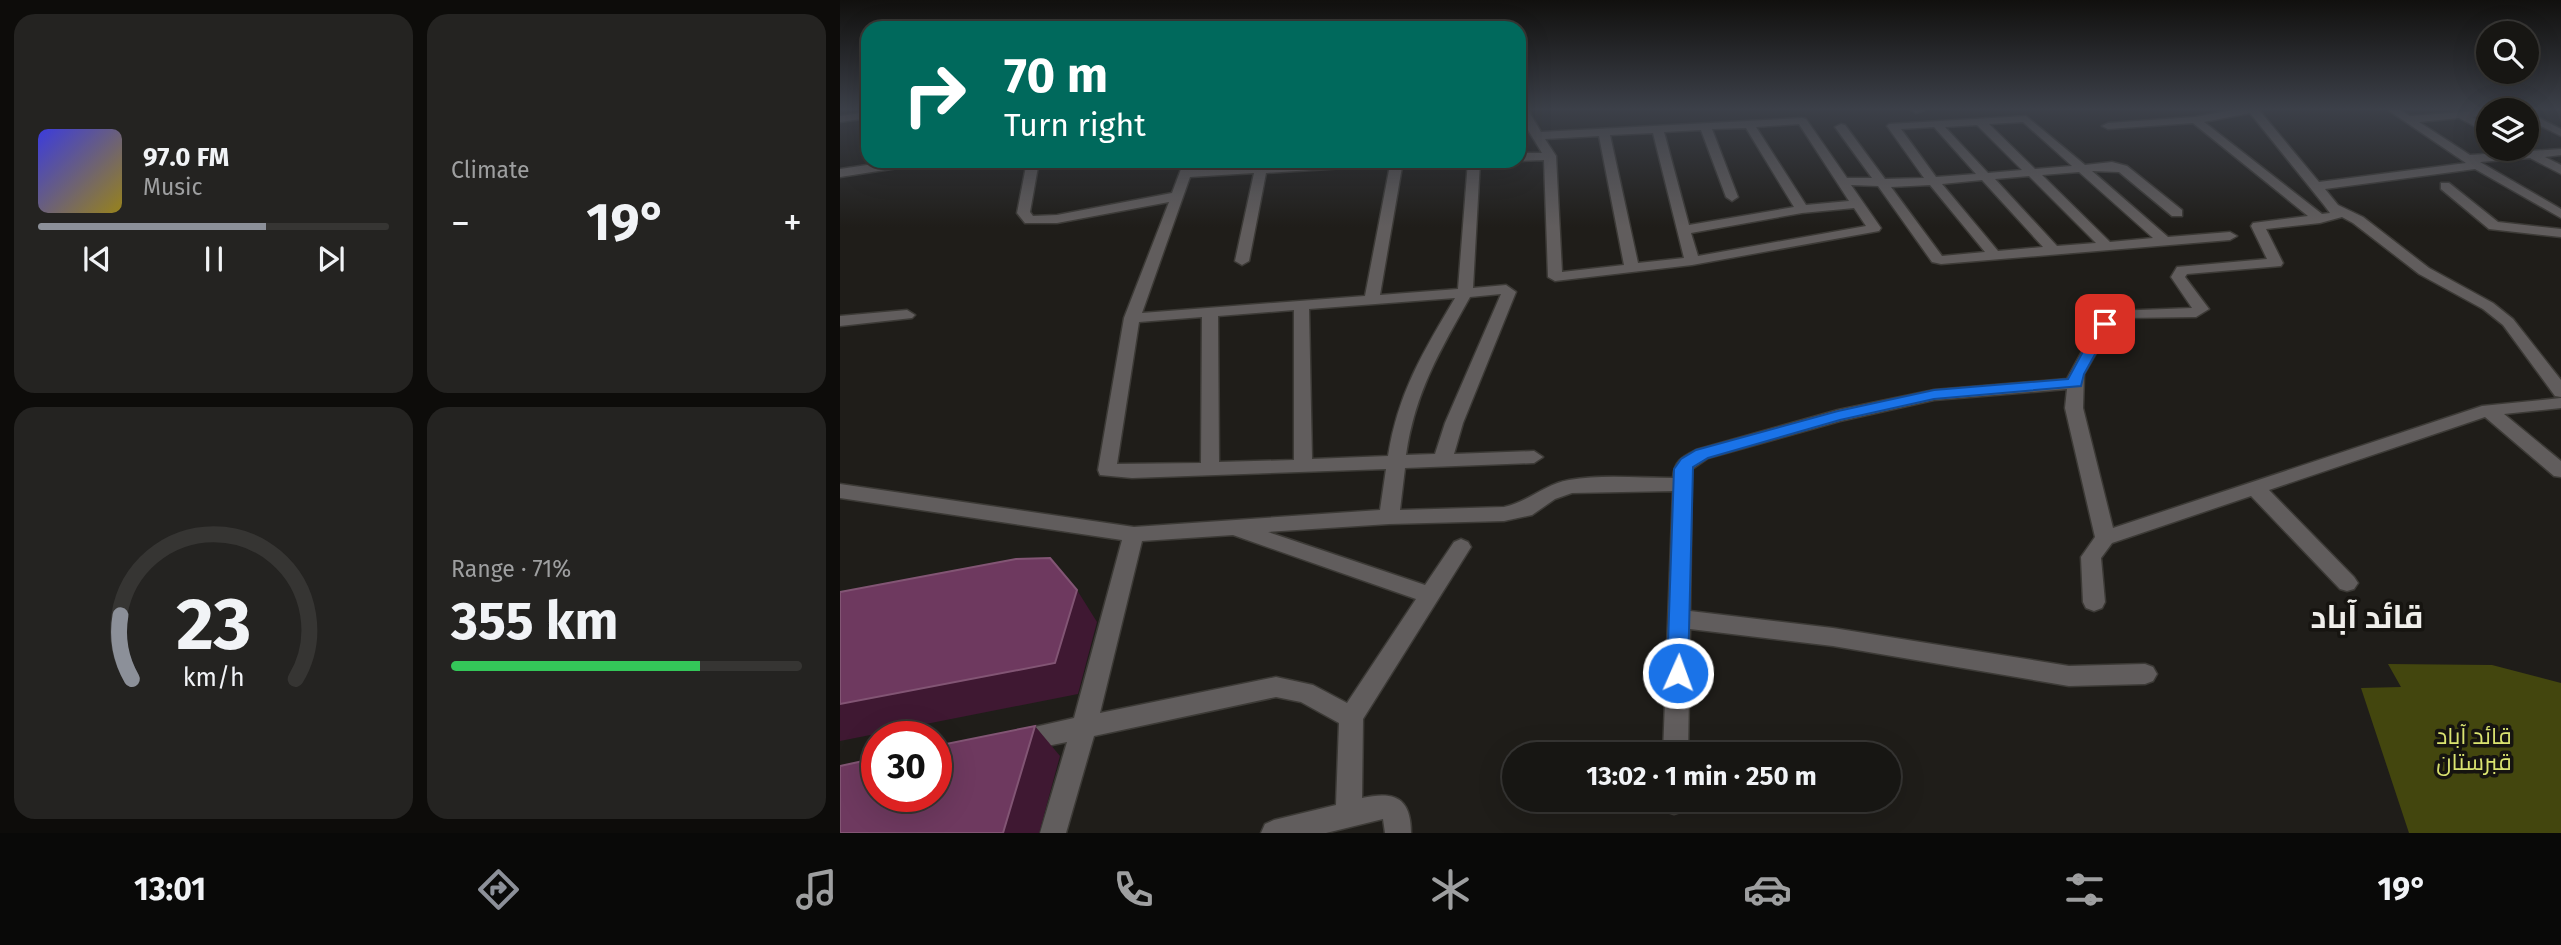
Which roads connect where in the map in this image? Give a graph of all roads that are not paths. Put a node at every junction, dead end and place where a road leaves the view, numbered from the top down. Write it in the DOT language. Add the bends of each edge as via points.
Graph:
graph roads {
  1 [pos="1546,149"];
  2 [pos="1607,149"];
  3 [pos="1663,149"];
  4 [pos="1714,149"];
  5 [pos="1765,149"];
  6 [pos="1820,149"];
  7 [pos="1857,149"];
  8 [pos="1909,149"];
  9 [pos="1959,149"];
  10 [pos="2007,149"];
  11 [pos="2061,149"];
  12 [pos="2231,149"];
  13 [pos="2285,149"];
  14 [pos="2452,149"];
  15 [pos="2539,151"];
  16 [pos="2561,152"];
  17 [pos="1550,156"];
  18 [pos="1526,157"];
  19 [pos="2539,158"];
  20 [pos="2477,161"];
  21 [pos="2472,162"];
  22 [pos="872,168"];
  23 [pos="1032,168"];
  24 [pos="1188,168"];
  25 [pos="1277,168"];
  26 [pos="1395,168"];
  27 [pos="1474,168"];
  28 [pos="1261,169"];
  29 [pos="2084,169"];
  30 [pos="2561,170"];
  31 [pos="840,173"];
  32 [pos="2033,174"];
  33 [pos="1985,177"];
  34 [pos="1933,181"];
  35 [pos="1842,182"];
  36 [pos="1881,183"];
  37 [pos="2316,186"];
  38 [pos="2445,186"];
  39 [pos="1178,196"];
  40 [pos="1732,197"];
  41 [pos="1858,204"];
  42 [pos="2334,208"];
  43 [pos="1802,209"];
  44 [pos="2177,213"];
  45 [pos="2561,214"];
  46 [pos="2320,219"];
  47 [pos="1684,230"];
  48 [pos="2554,233"];
  49 [pos="2230,236"];
  50 [pos="2165,242"];
  51 [pos="2561,246"];
  52 [pos="2108,247"];
  53 [pos="2055,252"];
  54 [pos="1996,257"];
  55 [pos="1242,261"];
  56 [pos="1692,261"];
  57 [pos="1632,267"];
  58 [pos="1465,293"];
  59 [pos="1372,301"];
  60 [pos="1301,304"];
  61 [pos="1210,310"];
  62 [pos="907,315"];
  63 [pos="1132,318"];
  64 [pos="840,321"];
  65 [pos="2076,383"];
  66 [pos="2561,392"];
  67 [pos="2561,402"];
  68 [pos="2488,410"];
  69 [pos="1534,457"];
  70 [pos="1443,460"];
  71 [pos="1398,461"];
  72 [pos="1303,465"];
  73 [pos="1210,469"];
  74 [pos="2561,471"];
  75 [pos="1683,484"];
  76 [pos="2255,488"];
  77 [pos="840,491"];
  78 [pos="1389,517"];
  79 [pos="1231,528"];
  80 [pos="1134,534"];
  81 [pos="2105,538"];
  82 [pos="1461,547"];
  83 [pos="2347,583"];
  84 [pos="1430,594"];
  85 [pos="2094,602"];
  86 [pos="1679,620"];
  87 [pos="2145,674"];
  88 [pos="1351,717"];
  89 [pos="1084,727"];
  90 [pos="1675,742"];
  91 [pos="1003,744"];
  92 [pos="1349,814"];
  93 [pos="1053,833"];
  94 [pos="1274,833"];
  95 [pos="1398,833"];
  1 -- 17 [label="street"];
  2 -- 57 [label="street"];
  3 -- 47 [label="street"];
  4 -- 40 [label="street"];
  5 -- 43 [label="street"];
  6 -- 35 [label="street"];
  7 -- 36 [label="street"];
  8 -- 34 [label="street"];
  9 -- 33 [label="street"];
  10 -- 32 [label="street"];
  11 -- 29 [label="street"];
  12 -- 46 [label="street"];
  13 -- 37 [label="street"];
  14 -- 21 [label="street"];
  15 -- 16 [label="street"];
  17 -- 18 [label="street"];
  17 -- 57 [label="street" via="1556,277"];
  19 -- 30 [label="street"];
  20 -- 21 [label="street"];
  21 -- 37 [label="street"];
  21 -- 45 [label="street"];
  22 -- 31 [label="street"];
  23 -- 39 [label="street" via="1023,213 1030,220"];
  24 -- 28 [label="street"];
  24 -- 39 [label="street"];
  25 -- 28 [label="street"];
  26 -- 59 [label="street"];
  27 -- 58 [label="street"];
  28 -- 55 [label="street"];
  29 -- 32 [label="street"];
  29 -- 44 [label="street" via="2123,169"];
  29 -- 50 [label="street"];
  32 -- 33 [label="street"];
  32 -- 52 [label="street"];
  33 -- 34 [label="street"];
  33 -- 53 [label="street"];
  34 -- 36 [label="street"];
  34 -- 54 [label="street"];
  35 -- 36 [label="street"];
  35 -- 41 [label="street"];
  36 -- 54 [label="street" via="1937,258"];
  37 -- 42 [label="street"];
  38 -- 48 [label="street" via="2494,226"];
  39 -- 63 [label="street"];
  41 -- 43 [label="street"];
  41 -- 56 [label="street" via="1874,228"];
  42 -- 46 [label="street" via="2336,216"];
  42 -- 66 [label="street" via="2508,322"];
  43 -- 47 [label="street"];
  46 -- 65 [label="street" via="2258,226 2276,263 2182,270 2178,277 2201,309 2119,314 2105,324 2076,374"];
  47 -- 56 [label="street"];
  48 -- 51 [label="street"];
  49 -- 50 [label="street"];
  50 -- 52 [label="street"];
  52 -- 53 [label="street"];
  53 -- 54 [label="street"];
  56 -- 57 [label="street"];
  58 -- 59 [label="street"];
  58 -- 70 [label="street" via="1509,292"];
  58 -- 71 [label="street" via="1414,386"];
  59 -- 60 [label="street"];
  60 -- 61 [label="street"];
  60 -- 72 [label="street"];
  61 -- 63 [label="street"];
  61 -- 73 [label="street"];
  62 -- 64 [label="street"];
  63 -- 73 [label="street" via="1107,470"];
  65 -- 75 [label="street" via="1934,395 1838,416 1693,458 1683,469"];
  65 -- 81 [label="street" via="2074,408"];
  67 -- 68 [label="street"];
  68 -- 74 [label="street"];
  68 -- 76 [label="street"];
  69 -- 70 [label="street"];
  70 -- 71 [label="street"];
  71 -- 72 [label="street"];
  71 -- 78 [label="street"];
  72 -- 73 [label="street"];
  75 -- 78 [label="street" via="1570,486 1518,512"];
  75 -- 86 [label="street"];
  76 -- 81 [label="street"];
  76 -- 83 [label="street"];
  77 -- 80 [label="street"];
  78 -- 79 [label="street"];
  79 -- 80 [label="street"];
  79 -- 84 [label="street"];
  80 -- 89 [label="street"];
  81 -- 85 [label="street" via="2091,557"];
  82 -- 84 [label="street"];
  84 -- 88 [label="street"];
  86 -- 87 [label="street" via="1833,637 2069,676"];
  86 -- 90 [label="street"];
  88 -- 89 [label="street" via="1305,692 1276,687"];
  88 -- 92 [label="street"];
  89 -- 91 [label="street"];
  89 -- 93 [label="street"];
  92 -- 94 [label="street"];
  92 -- 95 [label="street" via="1383,806 1394,809"];
}
